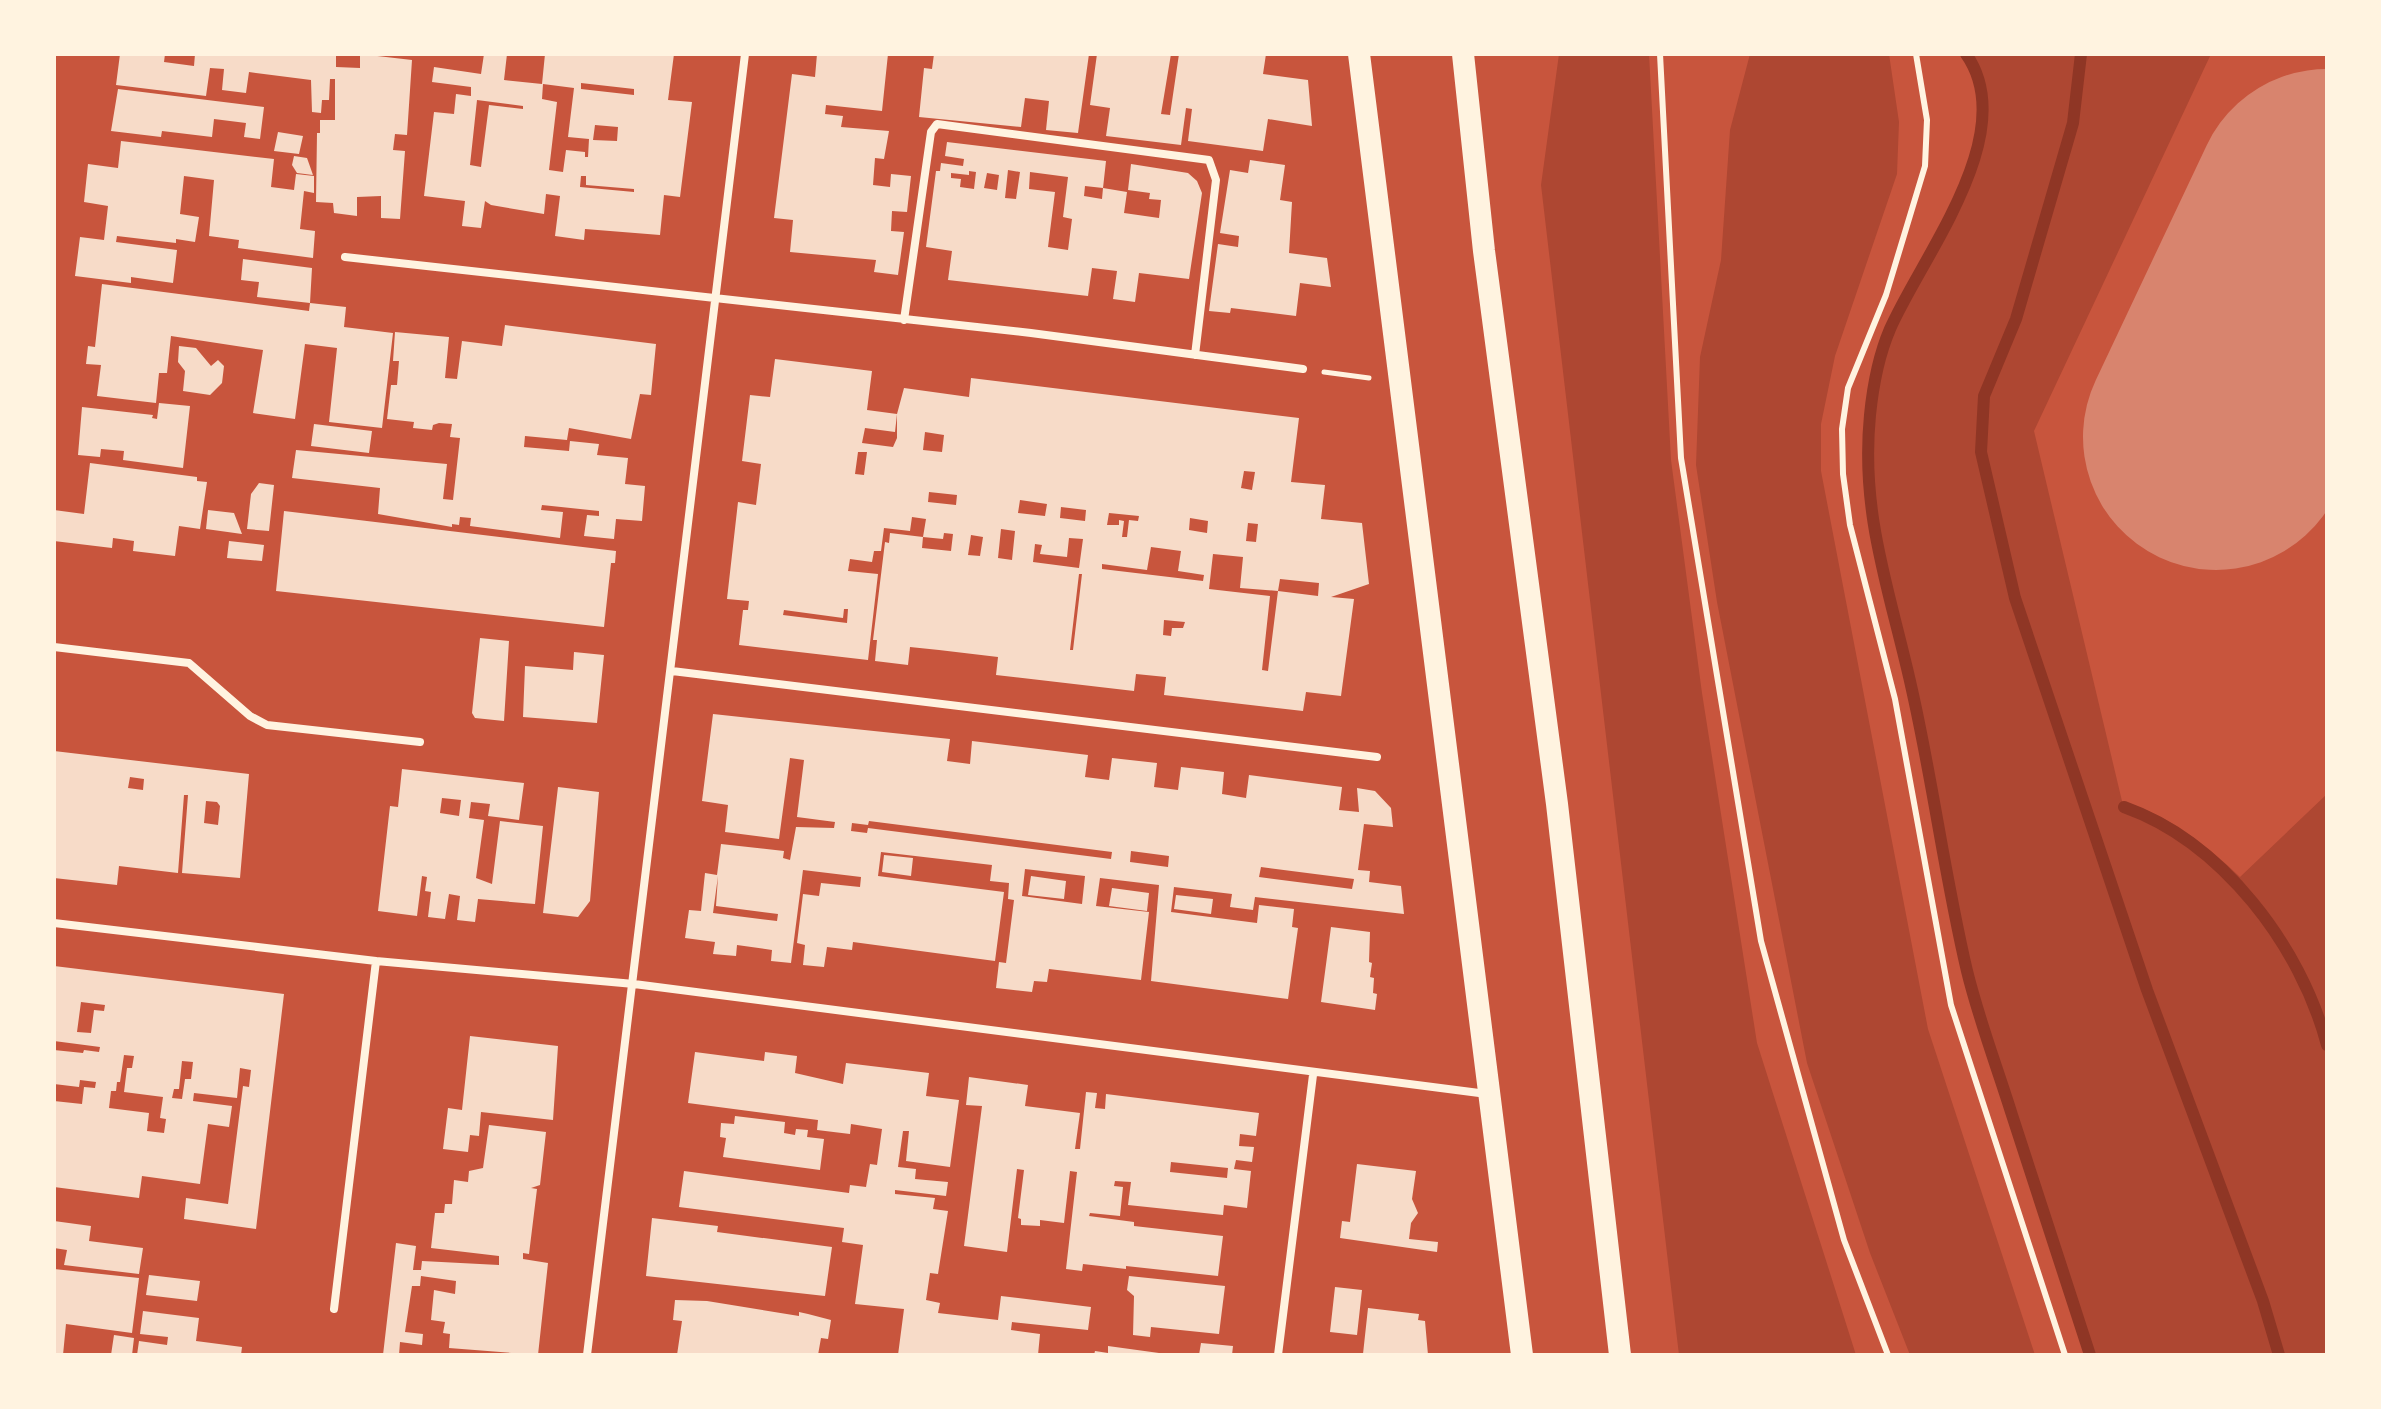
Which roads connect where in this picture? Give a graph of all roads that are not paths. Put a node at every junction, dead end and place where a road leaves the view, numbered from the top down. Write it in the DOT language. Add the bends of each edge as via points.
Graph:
graph roads {
  1 [pos="745,54"];
  2 [pos="1359,54"];
  3 [pos="1463,54"];
  4 [pos="1660,54"];
  5 [pos="1916,54"];
  6 [pos="345,257"];
  7 [pos="716,300"];
  8 [pos="904,320"];
  9 [pos="1195,355"];
  10 [pos="1303,369"];
  11 [pos="54,647"];
  12 [pos="672,671"];
  13 [pos="420,742"];
  14 [pos="1377,757"];
  15 [pos="54,923"];
  16 [pos="376,961"];
  17 [pos="634,984"];
  18 [pos="1313,1075"];
  19 [pos="1487,1094"];
  20 [pos="334,1309"];
  21 [pos="587,1355"];
  22 [pos="1278,1355"];
  23 [pos="1522,1355"];
  24 [pos="1620,1355"];
  25 [pos="1888,1355"];
  26 [pos="2065,1355"];
  1 -- 7 [label="street"];
  2 -- 19 [label="highway"];
  3 -- 24 [label="highway"];
  4 -- 25 [label="lane" via="1681,458 1761,941 1844,1240"];
  5 -- 26 [label="lane" via="1927,120 1925,166 1886,295 1848,388 1843,474 1850,525 1895,699 1951,1005"];
  6 -- 7 [label="street"];
  7 -- 8 [label="street"];
  7 -- 12 [label="street"];
  8 -- 9 [label="street"];
  8 -- 9 [label="street" via="931,132 937,124 1209,160 1216,180"];
  9 -- 10 [label="street"];
  11 -- 13 [label="street" via="189,663 267,725"];
  12 -- 14 [label="street"];
  12 -- 17 [label="street"];
  15 -- 16 [label="street"];
  16 -- 17 [label="street"];
  16 -- 20 [label="street"];
  17 -- 18 [label="street"];
  17 -- 21 [label="street"];
  18 -- 19 [label="street"];
  18 -- 22 [label="street"];
  19 -- 23 [label="highway"];
}
